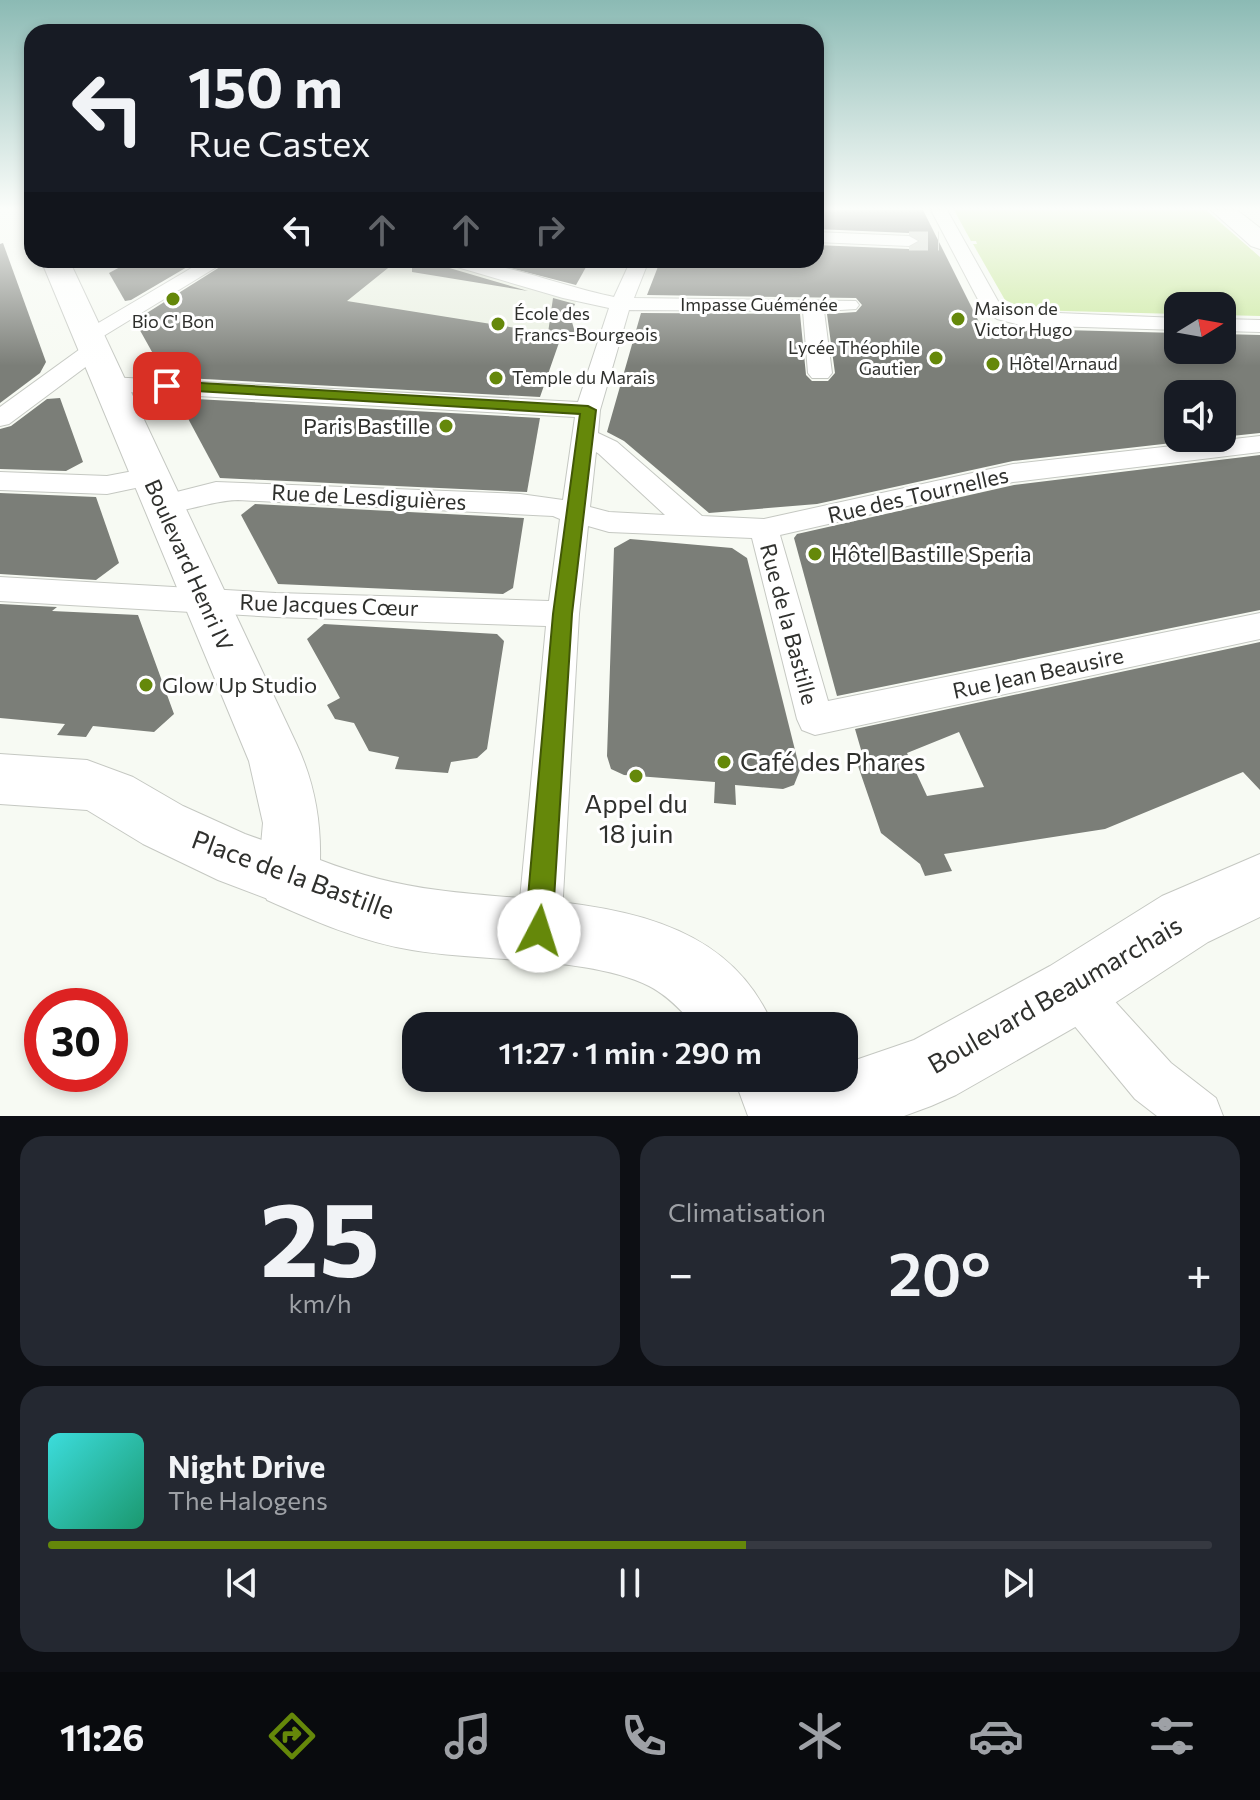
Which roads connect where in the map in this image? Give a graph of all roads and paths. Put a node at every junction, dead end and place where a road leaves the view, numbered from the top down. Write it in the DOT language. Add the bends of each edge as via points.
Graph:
graph roads {
  1 [pos="961,262"];
  2 [pos="59,268"];
  3 [pos="207,268"];
  4 [pos="481,268"];
  5 [pos="637,268"];
  6 [pos="621,304"];
  7 [pos="813,305"];
  8 [pos="849,305"];
  9 [pos="1164,323"];
  10 [pos="1236,325"];
  11 [pos="1260,326"];
  12 [pos="92,342"];
  13 [pos="820,373"];
  14 [pos="109,384"];
  15 [pos="0,419"];
  16 [pos="587,423"];
  17 [pos="1260,444"];
  18 [pos="0,481"];
  19 [pos="156,491"];
  20 [pos="576,512"];
  21 [pos="696,527"];
  22 [pos="764,529"];
  23 [pos="0,589"];
  24 [pos="204,599"];
  25 [pos="563,614"];
  26 [pos="1259,627"];
  27 [pos="815,719"];
  28 [pos="0,779"];
  29 [pos="289,878"];
  30 [pos="1260,885"];
  31 [pos="539,931"];
  32 [pos="1074,990"];
  33 [pos="727,1012"];
  34 [pos="776,1092"];
  35 [pos="785,1116"];
  36 [pos="803,1116"];
  37 [pos="1198,1116"];
  1 -- 9 [label="street" via="990,305 1009,317"];
  2 -- 12 [label="main road, Boulevard Henri IV"];
  3 -- 12 [label="street"];
  4 -- 6 [label="street, Impasse Guéménée"];
  5 -- 6 [label="street"];
  6 -- 7 [label="street, Impasse Guéménée"];
  6 -- 16 [label="street"];
  7 -- 8 [label="street, Impasse Guéménée"];
  7 -- 13 [label="street"];
  10 -- 11 [label="street"];
  12 -- 14 [label="main road, Boulevard Henri IV"];
  12 -- 15 [label="street"];
  14 -- 16 [label="street"];
  14 -- 19 [label="main road, Boulevard Henri IV"];
  16 -- 20 [label="street"];
  16 -- 21 [label="street"];
  17 -- 22 [label="street, Rue des Tournelles" via="1013,473"];
  18 -- 19 [label="street, Rue de Lesdiguières"];
  19 -- 20 [label="street, Rue de Lesdiguières" via="520,503"];
  19 -- 24 [label="main road, Boulevard Henri IV"];
  20 -- 21 [label="street, Rue des Tournelles" via="609,522"];
  20 -- 25 [label="street"];
  21 -- 22 [label="street, Rue des Tournelles"];
  22 -- 27 [label="street, Rue de la Bastille"];
  23 -- 24 [label="street, Rue Jacques Cœur"];
  24 -- 25 [label="street, Rue Jacques Cœur"];
  24 -- 29 [label="main road, Boulevard Henri IV" via="281,772 292,823"];
  25 -- 31 [label="street"];
  26 -- 27 [label="street, Rue Jean Beausire"];
  28 -- 29 [label="main road, Place de la Bastille" via="87,785 238,860"];
  29 -- 31 [label="main road, Place de la Bastille" via="409,918"];
  30 -- 32 [label="main road, Boulevard Beaumarchais" via="1185,919"];
  31 -- 33 [label="main road, Place de la Bastille" via="663,958 711,992"];
  32 -- 36 [label="main road, Boulevard Beaumarchais" via="931,1070"];
  32 -- 37 [label="street" via="1153,1081"];
  34 -- 35 [label="main road"];
}
